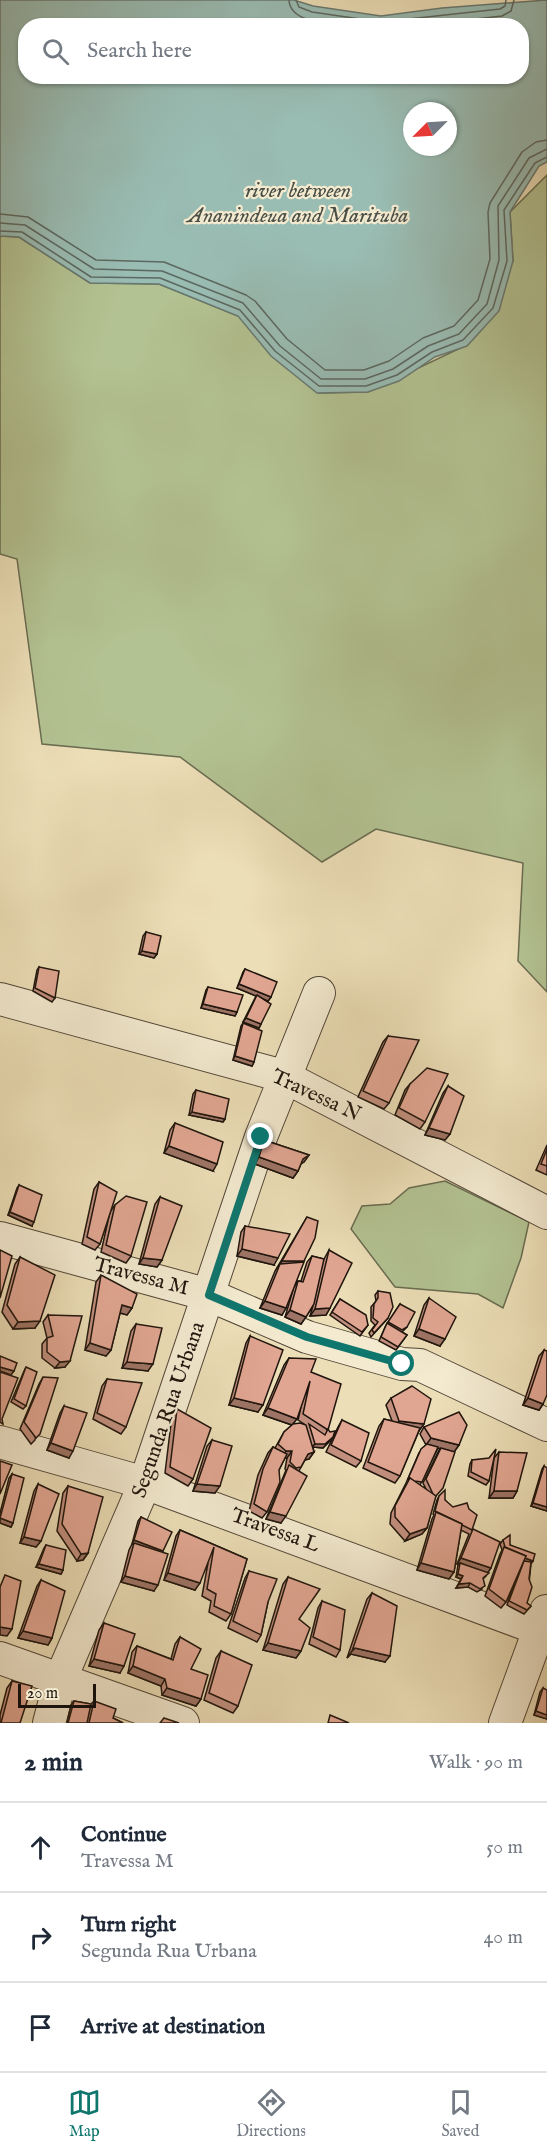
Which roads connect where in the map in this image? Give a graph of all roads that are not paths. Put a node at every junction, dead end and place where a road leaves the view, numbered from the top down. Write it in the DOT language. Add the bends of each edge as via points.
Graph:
graph roads {
  1 [pos="319,993"];
  2 [pos="0,999"];
  3 [pos="283,1076"];
  4 [pos="547,1213"];
  5 [pos="0,1238"];
  6 [pos="209,1295"];
  7 [pos="547,1425"];
  8 [pos="0,1442"];
  9 [pos="145,1483"];
  10 [pos="544,1624"];
  11 [pos="0,1658"];
  12 [pos="61,1678"];
  13 [pos="49,1723"];
  14 [pos="183,1723"];
  15 [pos="505,1723"];
  1 -- 3 [label="street, Segunda Rua Urbana"];
  2 -- 3 [label="street, Travessa N"];
  3 -- 4 [label="street, Travessa N"];
  3 -- 6 [label="street, Segunda Rua Urbana"];
  5 -- 6 [label="street, Travessa M"];
  6 -- 7 [label="street, Travessa M" via="307,1337 402,1364 420,1365"];
  6 -- 9 [label="street, Segunda Rua Urbana"];
  8 -- 9 [label="street, Travessa L"];
  9 -- 10 [label="street, Travessa L"];
  9 -- 12 [label="street, Segunda Rua Urbana"];
  10 -- 15 [label="street"];
  11 -- 12 [label="street"];
  12 -- 13 [label="street, Segunda Rua Urbana"];
  12 -- 14 [label="street"];
}
